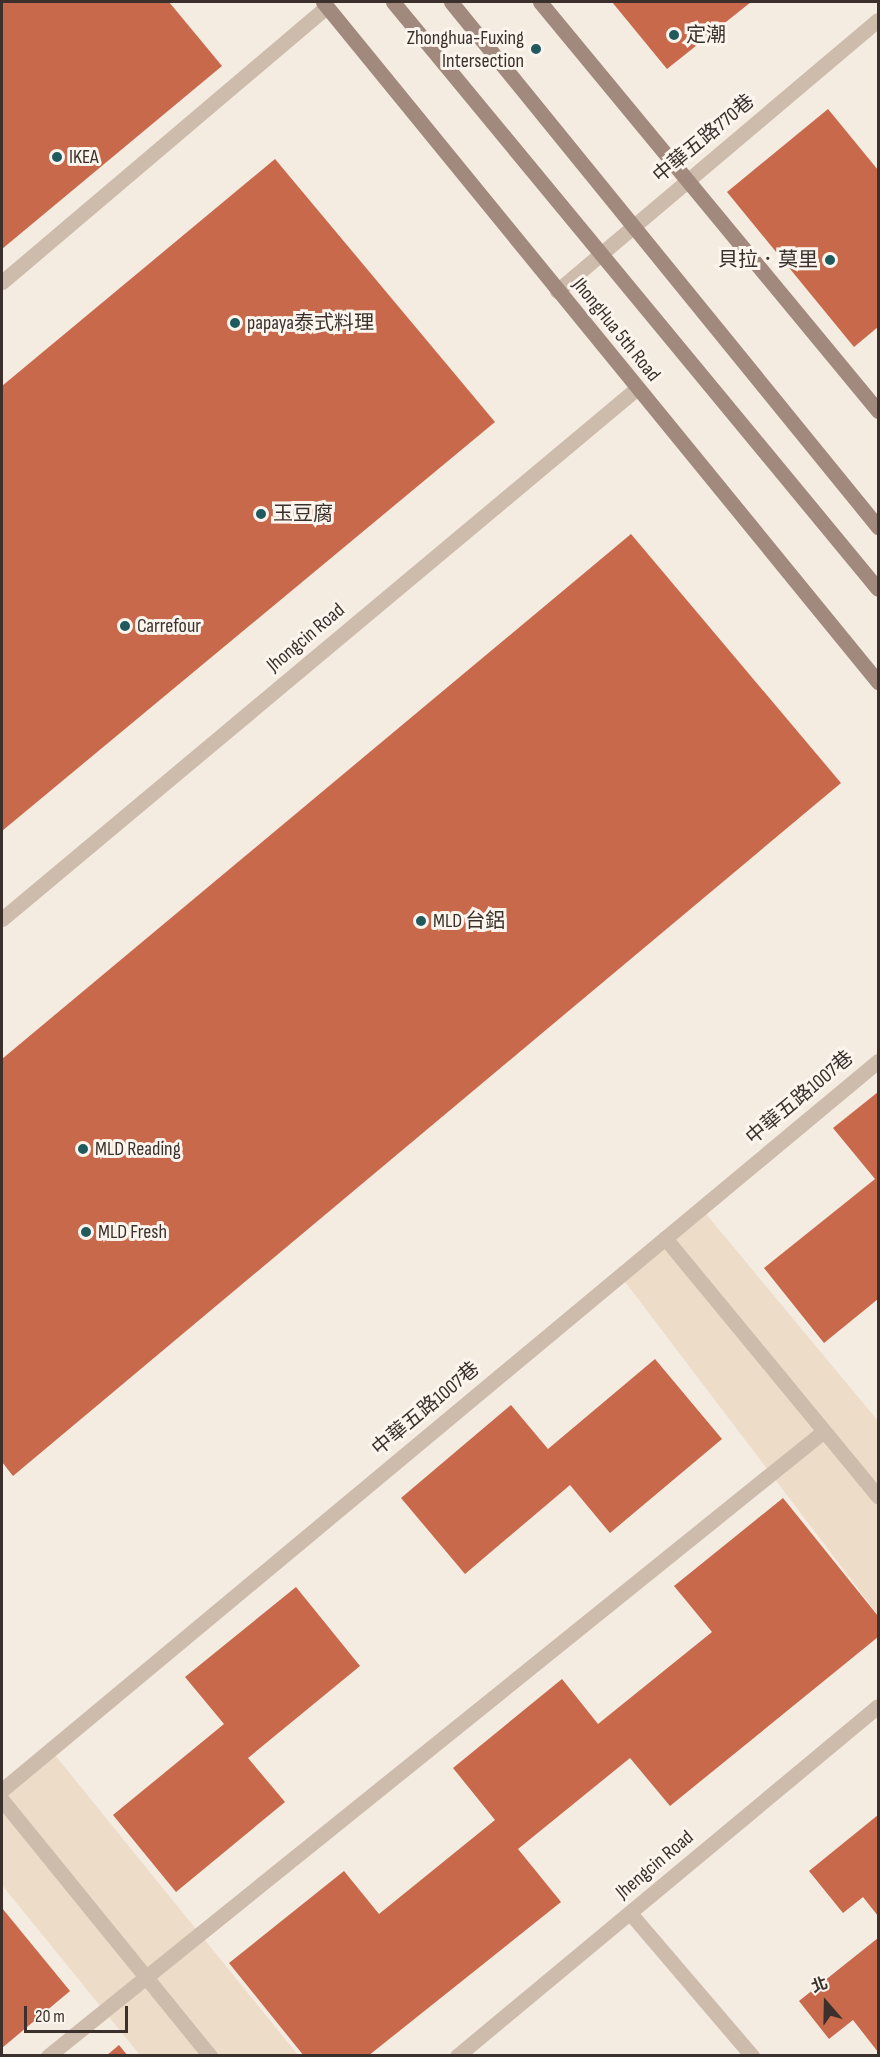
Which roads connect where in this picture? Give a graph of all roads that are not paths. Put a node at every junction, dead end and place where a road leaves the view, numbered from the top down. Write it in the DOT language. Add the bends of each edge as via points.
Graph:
graph roads {
  1 [pos="393,2"];
  2 [pos="451,2"];
  3 [pos="540,2"];
  4 [pos="325,4"];
  5 [pos="879,20"];
  6 [pos="687,181"];
  7 [pos="635,225"];
  8 [pos="602,253"];
  9 [pos="2,282"];
  10 [pos="557,291"];
  11 [pos="636,389"];
  12 [pos="879,411"];
  13 [pos="879,527"];
  14 [pos="879,589"];
  15 [pos="879,682"];
  16 [pos="2,919"];
  17 [pos="879,1060"];
  18 [pos="664,1238"];
  19 [pos="824,1431"];
  20 [pos="879,1496"];
  21 [pos="879,1706"];
  22 [pos="2,1790"];
  23 [pos="2,1800"];
  24 [pos="630,1913"];
  25 [pos="144,1978"];
  26 [pos="48,2055"];
  27 [pos="210,2055"];
  28 [pos="457,2055"];
  29 [pos="752,2055"];
  1 -- 8 [label="main road, JhongHua 5th Road"];
  2 -- 7 [label="main road"];
  3 -- 6 [label="main road"];
  4 -- 9 [label="street"];
  4 -- 10 [label="main road, JhongHua 5th Road"];
  5 -- 6 [label="street, 中華五路770巷"];
  6 -- 7 [label="street, 中華五路770巷"];
  6 -- 12 [label="main road"];
  7 -- 8 [label="street, 中華五路770巷"];
  7 -- 13 [label="main road"];
  8 -- 10 [label="street, 中華五路770巷"];
  8 -- 14 [label="main road, JhongHua 5th Road"];
  10 -- 11 [label="main road, JhongHua 5th Road"];
  11 -- 15 [label="main road, JhongHua 5th Road"];
  11 -- 16 [label="street, Jhongcin Road"];
  17 -- 18 [label="street, 中華五路1007巷"];
  18 -- 19 [label="street"];
  18 -- 22 [label="street, 中華五路1007巷"];
  19 -- 20 [label="street"];
  19 -- 25 [label="street"];
  21 -- 24 [label="street, Jhengcin Road"];
  23 -- 25 [label="street"];
  24 -- 28 [label="street, Jhengcin Road"];
  24 -- 29 [label="street"];
  25 -- 26 [label="street"];
  25 -- 27 [label="street"];
}
